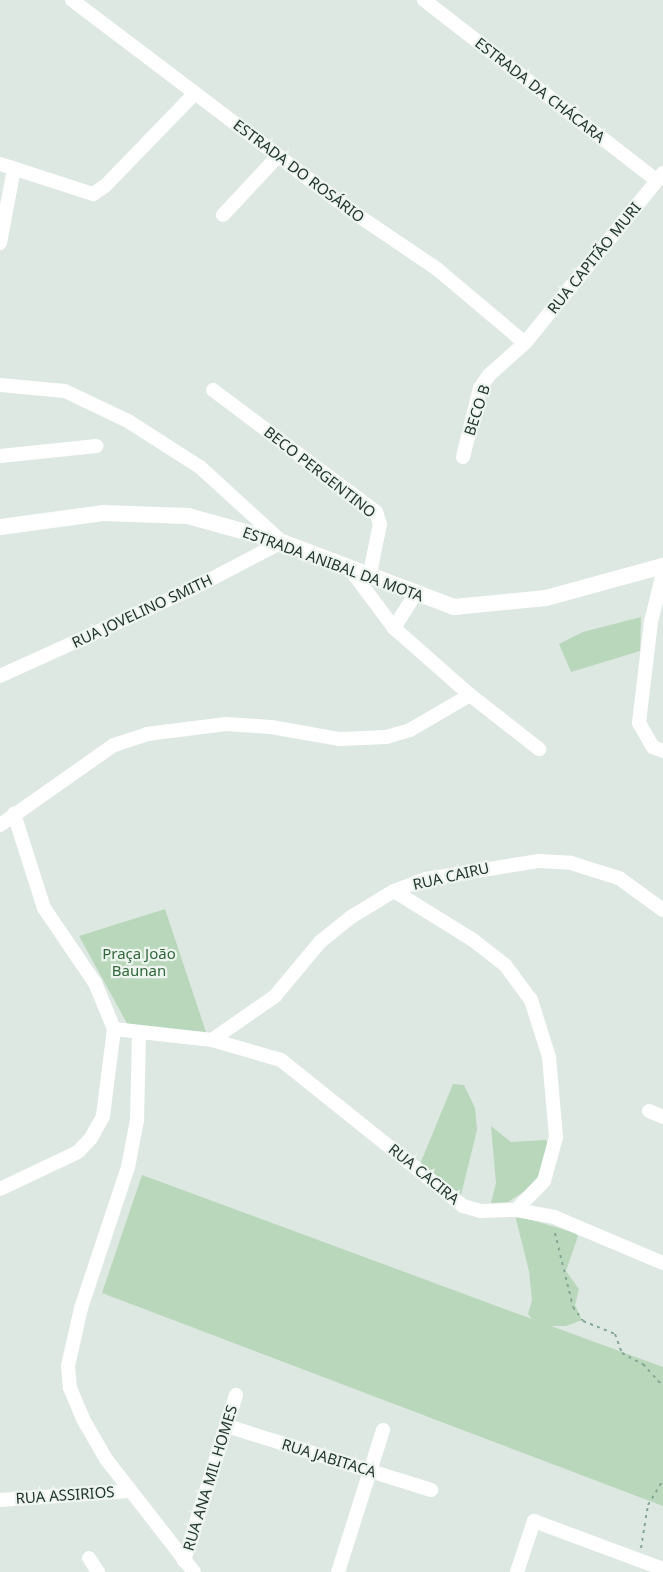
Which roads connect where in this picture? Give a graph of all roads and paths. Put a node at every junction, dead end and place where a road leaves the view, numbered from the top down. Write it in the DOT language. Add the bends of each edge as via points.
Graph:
graph roads {
  1 [pos="72,0"];
  2 [pos="424,0"];
  3 [pos="195,93"];
  4 [pos="277,157"];
  5 [pos="0,164"];
  6 [pos="14,169"];
  7 [pos="660,177"];
  8 [pos="223,215"];
  9 [pos="0,243"];
  10 [pos="525,343"];
  11 [pos="0,385"];
  12 [pos="213,390"];
  13 [pos="96,446"];
  14 [pos="0,456"];
  15 [pos="463,457"];
  16 [pos="0,527"];
  17 [pos="282,542"];
  18 [pos="663,566"];
  19 [pos="350,569"];
  20 [pos="663,573"];
  21 [pos="369,578"];
  22 [pos="415,595"];
  23 [pos="394,628"];
  24 [pos="0,676"];
  25 [pos="470,695"];
  26 [pos="539,749"];
  27 [pos="663,751"];
  28 [pos="14,814"];
  29 [pos="0,825"];
  30 [pos="394,891"];
  31 [pos="662,910"];
  32 [pos="114,1029"];
  33 [pos="139,1034"];
  34 [pos="212,1040"];
  35 [pos="649,1111"];
  36 [pos="663,1117"];
  37 [pos="0,1189"];
  38 [pos="516,1210"];
  39 [pos="553,1216"];
  40 [pos="662,1260"];
  41 [pos="663,1386"];
  42 [pos="236,1395"];
  43 [pos="227,1426"];
  44 [pos="383,1430"];
  45 [pos="370,1471"];
  46 [pos="663,1480"];
  47 [pos="431,1490"];
  48 [pos="129,1491"];
  49 [pos="0,1500"];
  50 [pos="89,1558"];
  51 [pos="184,1561"];
  52 [pos="646,1562"];
  53 [pos="663,1569"];
  54 [pos="98,1572"];
  55 [pos="194,1572"];
  56 [pos="338,1572"];
  57 [pos="517,1572"];
  1 -- 3 [label="street, ESTRADA DO ROSÁRIO"];
  2 -- 7 [label="street, ESTRADA DA CHÁCARA"];
  3 -- 4 [label="street, ESTRADA DO ROSÁRIO"];
  3 -- 6 [label="street" via="93,194"];
  4 -- 8 [label="street"];
  4 -- 10 [label="street, ESTRADA DO ROSÁRIO" via="437,269"];
  5 -- 6 [label="street"];
  6 -- 9 [label="street"];
  7 -- 10 [label="street, RUA CAPITÃO MURI"];
  10 -- 15 [label="street, BECO B" via="480,388"];
  11 -- 17 [label="street" via="65,392 128,421 200,467"];
  12 -- 21 [label="street, BECO PERGENTINO" via="376,512 380,524"];
  13 -- 14 [label="street"];
  16 -- 17 [label="street, ESTRADA ANIBAL DA MOTA" via="103,513 168,513"];
  17 -- 19 [label="street, ESTRADA ANIBAL DA MOTA"];
  17 -- 24 [label="street, RUA JOVELINO SMITH" via="194,588"];
  18 -- 22 [label="street, ESTRADA ANIBAL DA MOTA" via="546,598 475,607 454,606"];
  19 -- 21 [label="street, ESTRADA ANIBAL DA MOTA"];
  19 -- 23 [label="street"];
  20 -- 27 [label="street" via="651,622 639,723 653,747"];
  21 -- 22 [label="street, ESTRADA ANIBAL DA MOTA"];
  22 -- 23 [label="street"];
  23 -- 25 [label="street"];
  25 -- 26 [label="street"];
  25 -- 28 [label="street" via="410,730 386,737 340,739 226,724 147,734 114,745"];
  28 -- 29 [label="street"];
  28 -- 32 [label="street" via="44,908 95,983"];
  30 -- 31 [label="street, RUA CAIRU" via="426,879 488,867 538,861 571,863 619,878"];
  30 -- 34 [label="street, RUA CAIRU" via="328,936 274,996"];
  30 -- 38 [label="street" via="473,940 505,965 531,1000 549,1057 556,1137 544,1181"];
  32 -- 33 [label="street, RUA CACIRA"];
  32 -- 37 [label="street" via="103,1116 91,1138 78,1152"];
  33 -- 34 [label="street, RUA CACIRA"];
  33 -- 48 [label="street" via="138,1120 128,1167 81,1308 68,1366 70,1388 83,1419"];
  34 -- 38 [label="street, RUA CACIRA" via="262,1052 301,1073 426,1180 463,1206 481,1211"];
  35 -- 36 [label="street"];
  38 -- 39 [label="street, RUA CACIRA"];
  39 -- 40 [label="street, RUA CACIRA"];
  39 -- 41 [label="path" via="559,1258 573,1307 583,1321 615,1334 622,1353 643,1364"];
  42 -- 43 [label="street, RUA ANA MIL HOMES"];
  43 -- 45 [label="street, RUA JABITACA"];
  43 -- 51 [label="street, RUA ANA MIL HOMES"];
  44 -- 45 [label="street"];
  45 -- 47 [label="street, RUA JABITACA"];
  45 -- 56 [label="street"];
  46 -- 52 [label="path" via="648,1505 641,1547"];
  48 -- 49 [label="street, RUA ASSIRIOS"];
  48 -- 51 [label="street"];
  50 -- 54 [label="street"];
  51 -- 55 [label="street"];
  52 -- 53 [label="street"];
  52 -- 57 [label="street" via="534,1521"];
}
